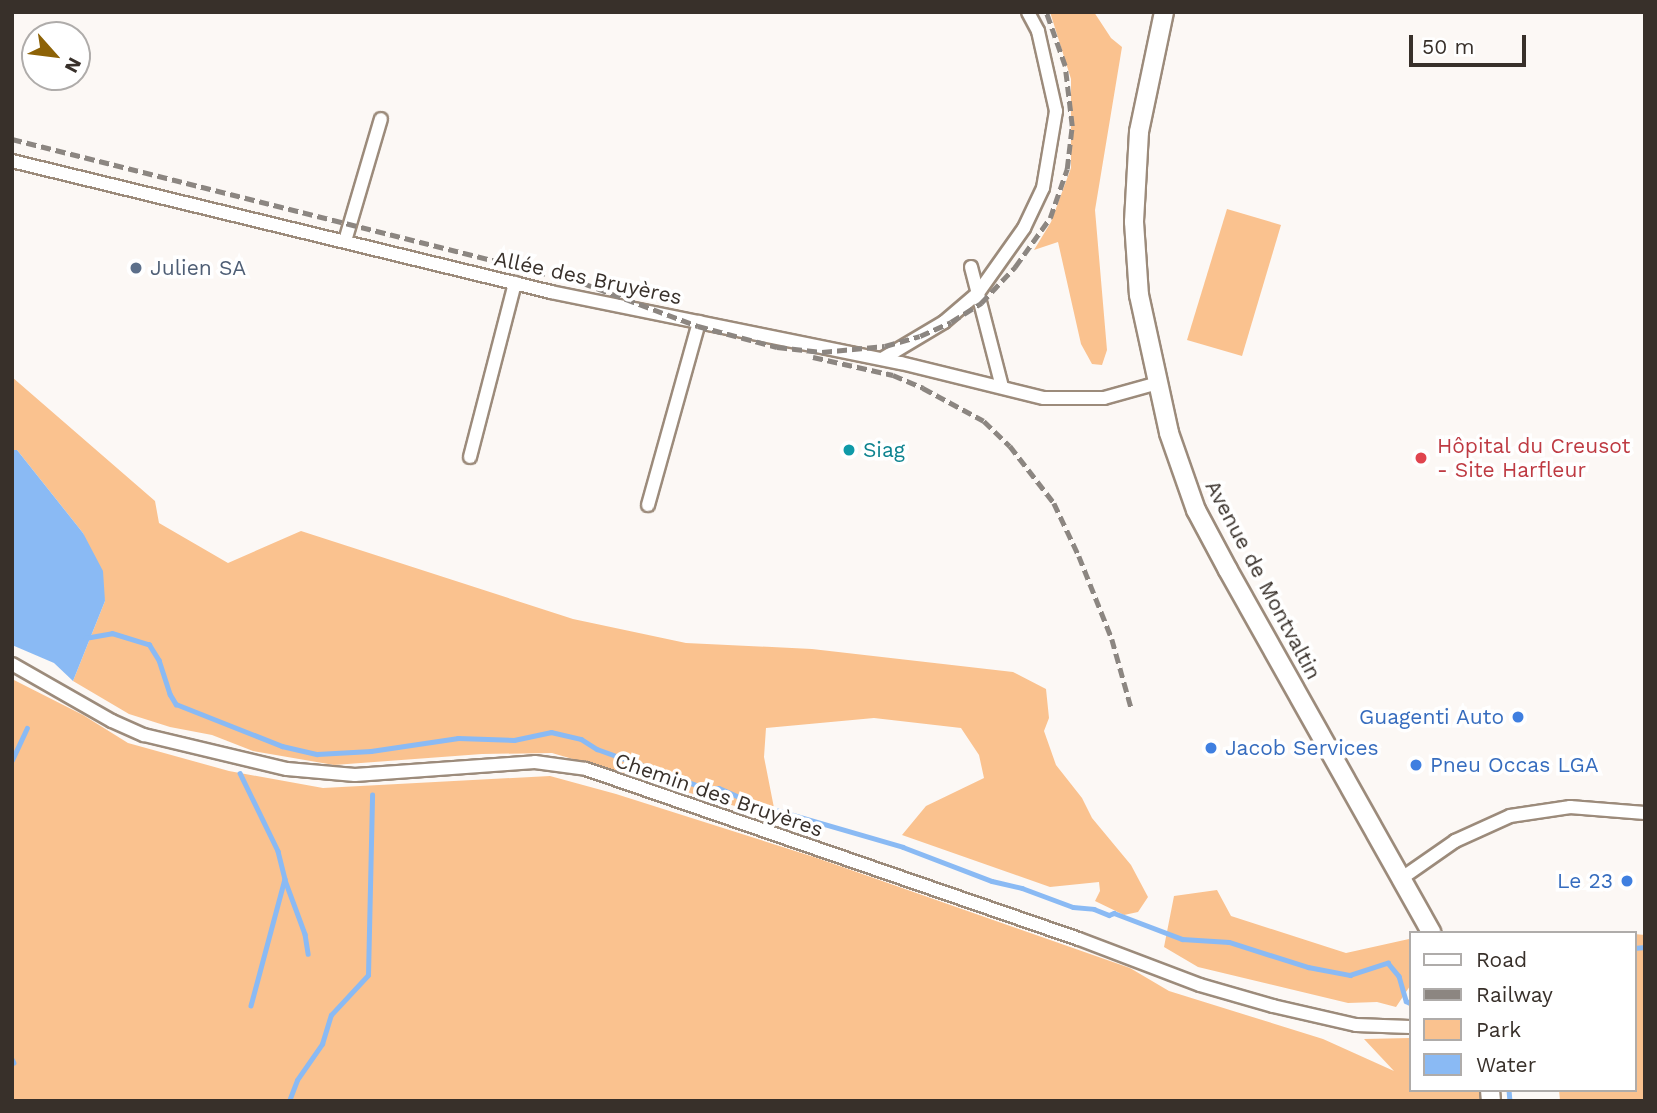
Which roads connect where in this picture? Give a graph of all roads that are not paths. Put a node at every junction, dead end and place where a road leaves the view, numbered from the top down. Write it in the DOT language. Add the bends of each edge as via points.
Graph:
graph roads {
  1 [pos="1028,12"];
  2 [pos="1164,12"];
  3 [pos="381,119"];
  4 [pos="12,161"];
  5 [pos="345,241"];
  6 [pos="971,267"];
  7 [pos="515,283"];
  8 [pos="978,293"];
  9 [pos="699,322"];
  10 [pos="882,359"];
  11 [pos="1158,383"];
  12 [pos="1002,387"];
  13 [pos="470,457"];
  14 [pos="648,505"];
  15 [pos="12,664"];
  16 [pos="1645,813"];
  17 [pos="1402,878"];
  18 [pos="1431,931"];
  19 [pos="1408,1027"];
  1 -- 8 [label="street" via="1038,31 1056,111 1052,146 1043,188 1024,228"];
  2 -- 11 [label="street, Avenue de Montvaltin" via="1139,132 1134,222 1139,295"];
  3 -- 5 [label="street"];
  4 -- 5 [label="street, Allée des Bruyères"];
  5 -- 7 [label="street, Allée des Bruyères"];
  6 -- 8 [label="street"];
  7 -- 9 [label="street, Allée des Bruyères"];
  7 -- 13 [label="street"];
  8 -- 10 [label="street" via="944,322"];
  8 -- 12 [label="street"];
  9 -- 10 [label="street, Allée des Bruyères"];
  9 -- 14 [label="street"];
  10 -- 12 [label="street, Allée des Bruyères"];
  11 -- 12 [label="street, Allée des Bruyères" via="1104,398 1044,398"];
  11 -- 17 [label="street, Avenue de Montvaltin" via="1169,433 1196,510"];
  15 -- 19 [label="street, Chemin des Bruyères" via="144,735 287,769 355,775 534,762 586,769 1200,985 1356,1025"];
  16 -- 17 [label="street" via="1570,807 1510,816 1455,841"];
  17 -- 18 [label="street, Avenue de Montvaltin"];
}
